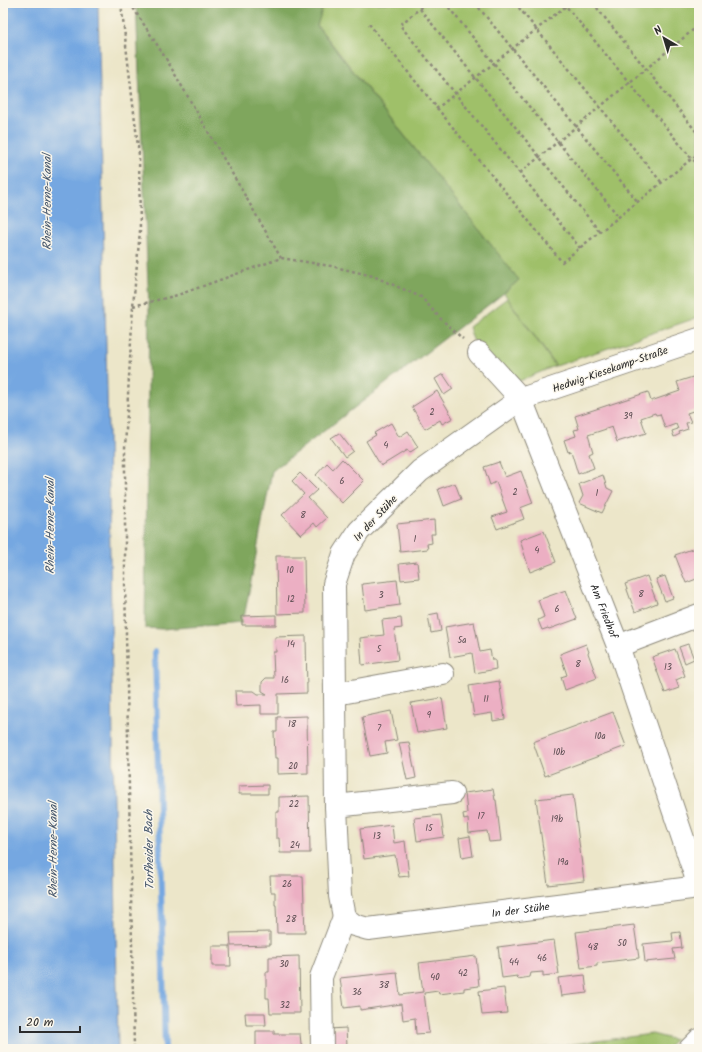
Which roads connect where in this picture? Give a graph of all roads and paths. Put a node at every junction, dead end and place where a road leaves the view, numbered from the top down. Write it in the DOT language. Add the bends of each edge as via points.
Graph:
graph roads {
  1 [pos="120,3"];
  2 [pos="130,3"];
  3 [pos="426,3"];
  4 [pos="444,3"];
  5 [pos="475,3"];
  6 [pos="515,3"];
  7 [pos="569,3"];
  8 [pos="593,3"];
  9 [pos="699,5"];
  10 [pos="566,6"];
  11 [pos="420,9"];
  12 [pos="699,18"];
  13 [pos="369,24"];
  14 [pos="699,25"];
  15 [pos="536,29"];
  16 [pos="513,48"];
  17 [pos="494,63"];
  18 [pos="647,68"];
  19 [pos="476,77"];
  20 [pos="630,83"];
  21 [pos="456,93"];
  22 [pos="600,107"];
  23 [pos="436,109"];
  24 [pos="576,126"];
  25 [pos="699,135"];
  26 [pos="557,142"];
  27 [pos="699,153"];
  28 [pos="539,157"];
  29 [pos="692,159"];
  30 [pos="699,164"];
  31 [pos="520,172"];
  32 [pos="662,183"];
  33 [pos="638,202"];
  34 [pos="619,217"];
  35 [pos="600,232"];
  36 [pos="580,248"];
  37 [pos="281,258"];
  38 [pos="133,306"];
  39 [pos="699,339"];
  40 [pos="478,353"];
  41 [pos="521,399"];
  42 [pos="699,615"];
  43 [pos="618,646"];
  44 [pos="443,674"];
  45 [pos="336,694"];
  46 [pos="452,793"];
  47 [pos="336,806"];
  48 [pos="699,886"];
  49 [pos="344,917"];
  50 [pos="699,1040"];
  51 [pos="134,1049"];
  52 [pos="322,1049"];
  53 [pos="690,1049"];
  1 -- 38 [label="path" via="139,155 140,231"];
  2 -- 37 [label="path" via="165,57"];
  3 -- 11 [label="path"];
  4 -- 17 [label="path"];
  5 -- 16 [label="path"];
  6 -- 15 [label="path"];
  7 -- 10 [label="path"];
  8 -- 18 [label="path"];
  9 -- 12 [label="path"];
  10 -- 15 [label="path"];
  10 -- 20 [label="path"];
  11 -- 19 [label="path"];
  11 -- 21 [label="path" via="400,25"];
  13 -- 23 [label="path"];
  14 -- 18 [label="path"];
  15 -- 16 [label="path"];
  15 -- 22 [label="path"];
  16 -- 17 [label="path"];
  16 -- 24 [label="path"];
  17 -- 19 [label="path"];
  17 -- 26 [label="path"];
  18 -- 20 [label="path"];
  18 -- 25 [label="path"];
  19 -- 21 [label="path"];
  19 -- 28 [label="path"];
  20 -- 22 [label="path"];
  20 -- 29 [label="path"];
  21 -- 23 [label="path"];
  21 -- 31 [label="path"];
  22 -- 24 [label="path"];
  22 -- 32 [label="path"];
  23 -- 36 [label="path" via="562,262"];
  24 -- 26 [label="path"];
  24 -- 33 [label="path"];
  26 -- 28 [label="path"];
  26 -- 34 [label="path"];
  27 -- 29 [label="path"];
  28 -- 31 [label="path"];
  28 -- 35 [label="path"];
  29 -- 30 [label="path"];
  29 -- 32 [label="path"];
  31 -- 36 [label="path"];
  32 -- 33 [label="path"];
  33 -- 34 [label="path"];
  34 -- 35 [label="path"];
  35 -- 36 [label="path"];
  37 -- 38 [label="path" via="178,295"];
  37 -- 40 [label="path" via="373,276 421,297"];
  38 -- 51 [label="path" via="125,448 125,581"];
  39 -- 41 [label="street, Hedwig-Kiesekamp-Straße"];
  40 -- 41 [label="street, Am Friedhof"];
  41 -- 43 [label="street, Am Friedhof"];
  41 -- 45 [label="street, In der Stühe" via="420,471 359,531 344,554 334,584"];
  42 -- 43 [label="street"];
  43 -- 48 [label="street, Am Friedhof"];
  44 -- 45 [label="street"];
  45 -- 47 [label="street, In der Stühe"];
  46 -- 47 [label="street"];
  47 -- 49 [label="street, In der Stühe" via="340,896"];
  48 -- 49 [label="street, In der Stühe" via="368,929 354,925"];
  49 -- 52 [label="street" via="321,977"];
  50 -- 53 [label="street"];
}
